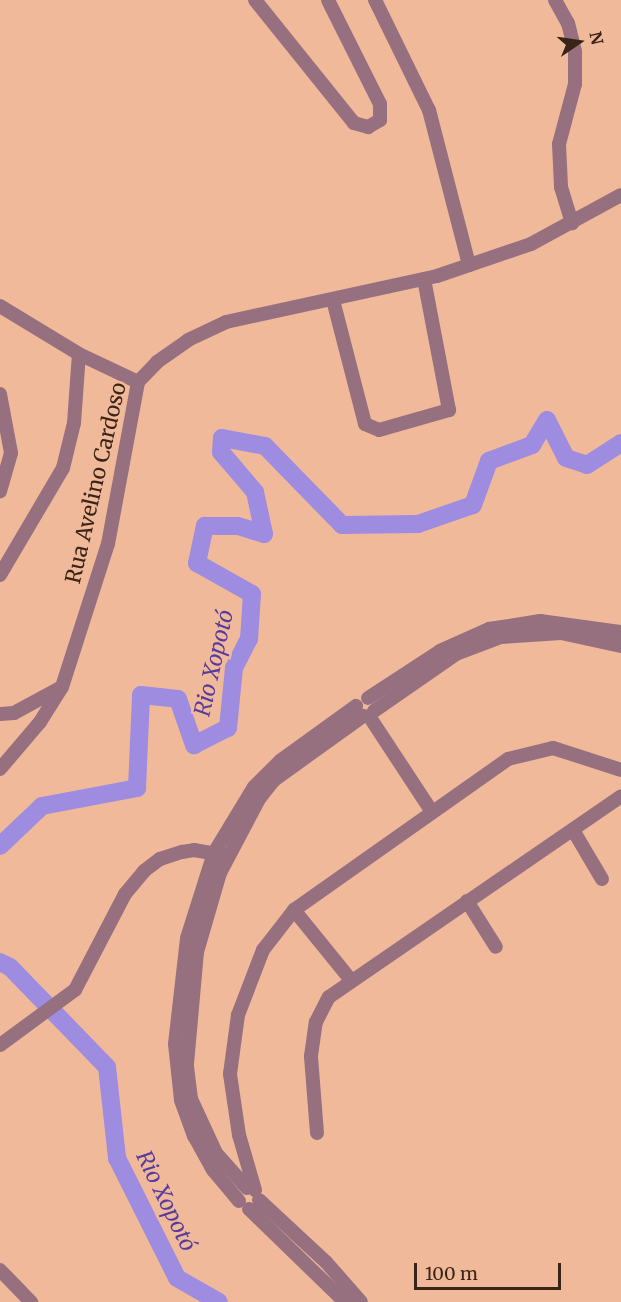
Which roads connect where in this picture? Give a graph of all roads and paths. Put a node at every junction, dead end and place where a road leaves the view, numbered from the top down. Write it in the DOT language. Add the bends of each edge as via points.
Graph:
graph roads {
  1 [pos="255,0"];
  2 [pos="328,0"];
  3 [pos="375,0"];
  4 [pos="555,0"];
  5 [pos="621,195"];
  6 [pos="572,223"];
  7 [pos="469,265"];
  8 [pos="424,279"];
  9 [pos="333,300"];
  10 [pos="0,306"];
  11 [pos="79,354"];
  12 [pos="138,382"];
  13 [pos="0,394"];
  14 [pos="0,490"];
  15 [pos="0,575"];
  16 [pos="621,632"];
  17 [pos="621,646"];
  18 [pos="62,687"];
  19 [pos="366,710"];
  20 [pos="0,714"];
  21 [pos="0,768"];
  22 [pos="621,770"];
  23 [pos="621,796"];
  24 [pos="432,812"];
  25 [pos="573,830"];
  26 [pos="215,864"];
  27 [pos="602,879"];
  28 [pos="467,901"];
  29 [pos="294,910"];
  30 [pos="496,947"];
  31 [pos="350,979"];
  32 [pos="0,1045"];
  33 [pos="318,1133"];
  34 [pos="250,1198"];
  35 [pos="0,1270"];
  36 [pos="31,1302"];
  37 [pos="345,1302"];
  38 [pos="361,1302"];
  1 -- 2 [label="street" via="354,123 365,128 380,120 376,95"];
  3 -- 7 [label="street" via="429,110"];
  4 -- 6 [label="street" via="568,22 575,52 575,84 559,144 561,187"];
  5 -- 6 [label="street, Rua Avelino Cardoso"];
  6 -- 7 [label="street, Rua Avelino Cardoso" via="531,244"];
  7 -- 8 [label="street, Rua Avelino Cardoso"];
  8 -- 9 [label="street, Rua Avelino Cardoso"];
  8 -- 9 [label="street" via="449,406 444,414 379,430 367,427"];
  9 -- 12 [label="street, Rua Avelino Cardoso" via="226,322 178,346"];
  10 -- 11 [label="street"];
  11 -- 12 [label="street"];
  11 -- 15 [label="street" via="74,423 63,468"];
  12 -- 18 [label="street, Rua Avelino Cardoso" via="108,544"];
  13 -- 14 [label="street" via="11,453"];
  16 -- 19 [label="street" via="540,621 489,629 440,651"];
  17 -- 19 [label="street" via="561,633 501,637 456,654"];
  18 -- 20 [label="street" via="14,713"];
  18 -- 21 [label="street, Rua Avelino Cardoso" via="40,722"];
  19 -- 24 [label="street"];
  19 -- 26 [label="street" via="274,780 259,799 228,858"];
  19 -- 26 [label="street" via="280,761 254,787"];
  22 -- 24 [label="street" via="553,748 529,752 508,759"];
  23 -- 25 [label="street"];
  24 -- 29 [label="street"];
  25 -- 27 [label="street"];
  25 -- 28 [label="street"];
  26 -- 32 [label="street" via="194,850 160,859 125,894 88,970 68,997"];
  26 -- 34 [label="street" via="187,938 178,1001 175,1068 194,1136 213,1170"];
  28 -- 30 [label="street"];
  28 -- 31 [label="street"];
  29 -- 31 [label="street"];
  29 -- 34 [label="street" via="263,950 238,1015 230,1074"];
  31 -- 33 [label="street" via="329,997 316,1022 311,1056"];
  34 -- 37 [label="street"];
  34 -- 38 [label="street" via="326,1262"];
  35 -- 36 [label="street"];
}
